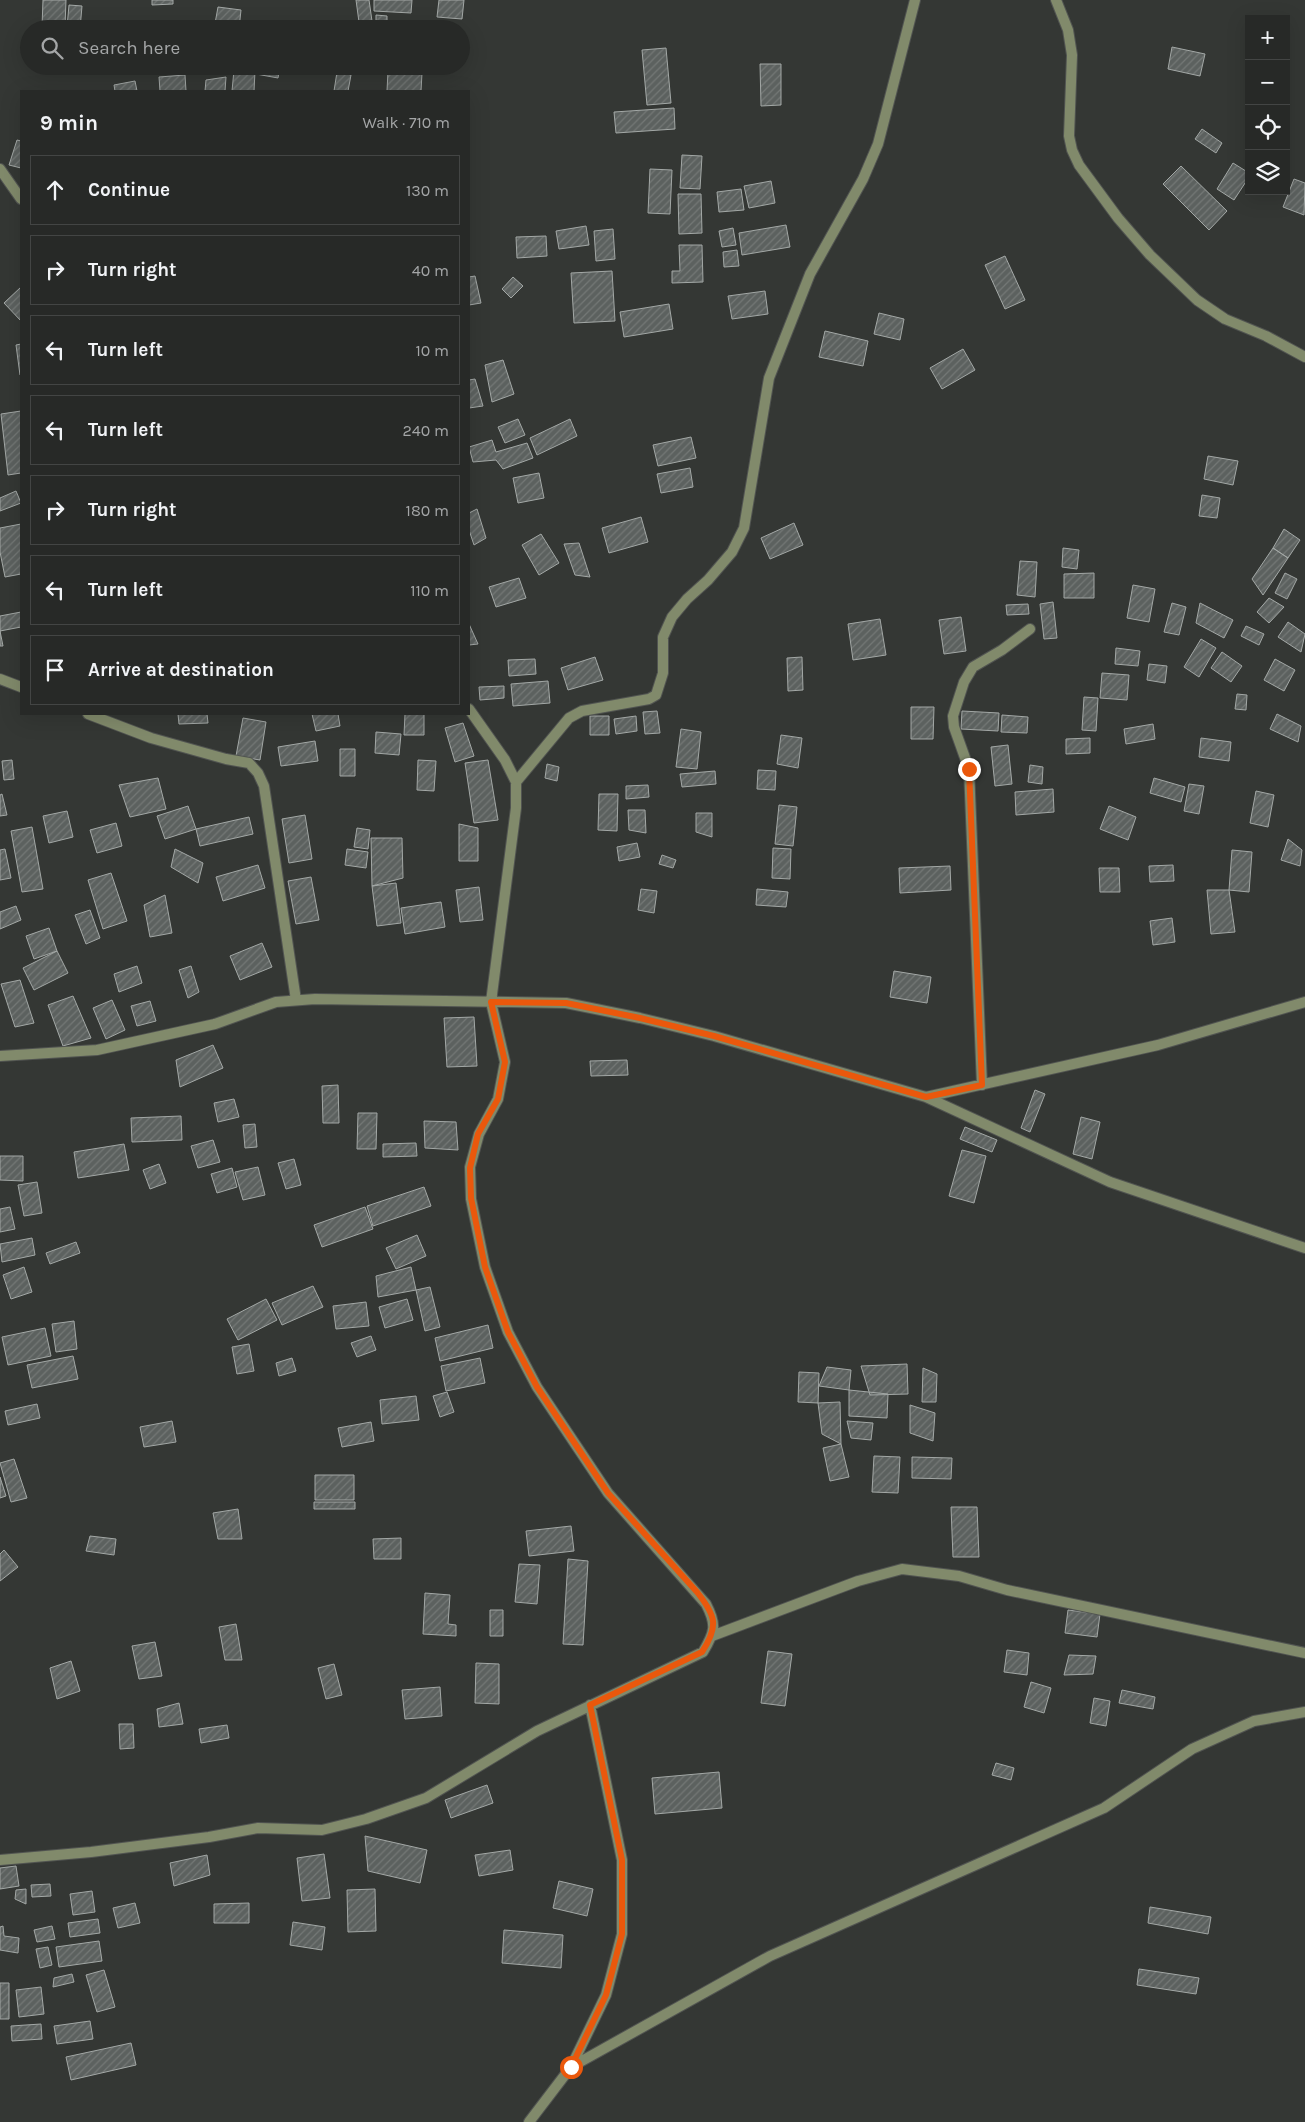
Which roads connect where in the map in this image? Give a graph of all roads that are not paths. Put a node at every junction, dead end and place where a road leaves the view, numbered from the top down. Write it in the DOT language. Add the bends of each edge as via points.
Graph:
graph roads {
  1 [pos="915,0"];
  2 [pos="1056,0"];
  3 [pos="0,168"];
  4 [pos="20,198"];
  5 [pos="1305,357"];
  6 [pos="1030,629"];
  7 [pos="0,678"];
  8 [pos="20,687"];
  9 [pos="470,710"];
  10 [pos="91,715"];
  11 [pos="516,782"];
  12 [pos="296,1000"];
  13 [pos="491,1002"];
  14 [pos="1305,1002"];
  15 [pos="0,1056"];
  16 [pos="982,1085"];
  17 [pos="926,1097"];
  18 [pos="1305,1248"];
  19 [pos="712,1636"];
  20 [pos="1305,1653"];
  21 [pos="590,1705"];
  22 [pos="1305,1712"];
  23 [pos="0,1860"];
  24 [pos="571,2067"];
  25 [pos="529,2122"];
  1 -- 11 [label="street" via="878,144 863,179 810,274 769,378 744,528 732,552 672,617 663,637 663,673 656,695 582,711 569,718"];
  2 -- 5 [label="street" via="1068,30 1072,55 1069,136 1079,165 1150,255 1197,300 1224,319"];
  3 -- 4 [label="street"];
  6 -- 16 [label="street" via="974,667 958,697 954,716 954,727 969,769"];
  7 -- 8 [label="street"];
  9 -- 11 [label="street" via="505,760"];
  10 -- 12 [label="street" via="151,738 226,760 249,763 258,773 264,786"];
  11 -- 13 [label="street" via="516,808"];
  12 -- 13 [label="street"];
  12 -- 15 [label="street" via="276,1002 215,1024 97,1050"];
  13 -- 17 [label="street" via="566,1003 640,1018"];
  13 -- 19 [label="street" via="505,1062 498,1099 478,1134 470,1168 471,1198 485,1267 508,1332 537,1387 608,1493 706,1604 714,1619"];
  14 -- 16 [label="street" via="1158,1044"];
  16 -- 17 [label="street"];
  17 -- 18 [label="street" via="1110,1182"];
  19 -- 20 [label="street" via="858,1581 902,1569 959,1576 1007,1590"];
  19 -- 21 [label="street" via="702,1652"];
  21 -- 23 [label="street" via="537,1730 426,1798 366,1819 322,1830 258,1828 91,1852"];
  21 -- 24 [label="street" via="622,1860 622,1934 606,1995"];
  22 -- 24 [label="street" via="1254,1721 1192,1749 1104,1808 770,1956"];
  24 -- 25 [label="street"];
}
